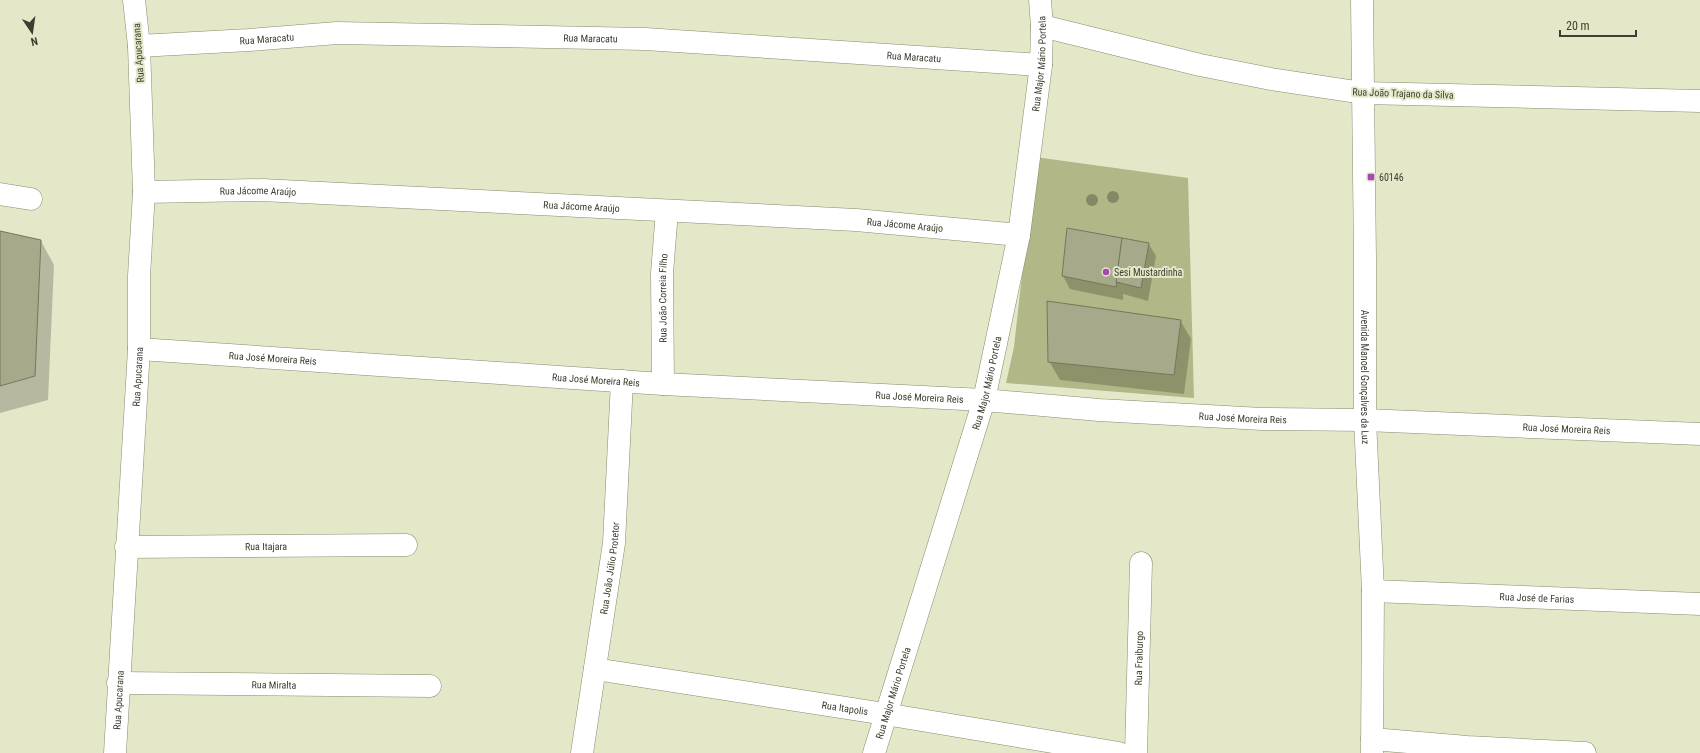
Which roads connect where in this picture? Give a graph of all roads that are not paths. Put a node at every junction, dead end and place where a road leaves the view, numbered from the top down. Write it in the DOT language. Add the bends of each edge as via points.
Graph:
graph roads {
  1 [pos="134,0"];
  2 [pos="1040,0"];
  3 [pos="1362,0"];
  4 [pos="1042,26"];
  5 [pos="139,46"];
  6 [pos="1041,65"];
  7 [pos="1363,93"];
  8 [pos="1700,101"];
  9 [pos="144,192"];
  10 [pos="0,194"];
  11 [pos="31,199"];
  12 [pos="667,211"];
  13 [pos="1019,236"];
  14 [pos="139,349"];
  15 [pos="622,381"];
  16 [pos="663,384"];
  17 [pos="984,400"];
  18 [pos="1365,420"];
  19 [pos="1700,434"];
  20 [pos="406,545"];
  21 [pos="126,547"];
  22 [pos="1141,563"];
  23 [pos="1373,591"];
  24 [pos="1700,604"];
  25 [pos="595,669"];
  26 [pos="118,682"];
  27 [pos="430,686"];
  28 [pos="886,714"];
  29 [pos="1372,746"];
  30 [pos="115,753"];
  31 [pos="582,753"];
  32 [pos="874,753"];
  33 [pos="1114,753"];
  34 [pos="1136,753"];
  35 [pos="1584,753"];
  1 -- 5 [label="street, Rua Apucarana"];
  2 -- 4 [label="street, Rua Major Mário Portela"];
  3 -- 7 [label="street, Avenida Manoel Gonçalves da Luz"];
  4 -- 6 [label="street, Rua Major Mário Portela"];
  4 -- 7 [label="street, Rua João Trajano da Silva" via="1271,80"];
  5 -- 6 [label="street, Rua Maracatu" via="337,33 646,39"];
  5 -- 9 [label="street, Rua Apucarana"];
  6 -- 13 [label="street, Rua Major Mário Portela"];
  7 -- 8 [label="street, Rua João Trajano da Silva"];
  7 -- 18 [label="street, Avenida Manoel Gonçalves da Luz"];
  9 -- 12 [label="street, Rua Jácome Araújo" via="262,190"];
  9 -- 14 [label="street, Rua Apucarana" via="139,276"];
  10 -- 11 [label="street"];
  12 -- 13 [label="street, Rua Jácome Araújo" via="856,220"];
  12 -- 16 [label="street, Rua João Correia Filho" via="662,273"];
  13 -- 17 [label="street, Rua Major Mário Portela"];
  14 -- 15 [label="street, Rua José Moreira Reis"];
  14 -- 21 [label="street, Rua Apucarana"];
  15 -- 16 [label="street, Rua José Moreira Reis"];
  15 -- 25 [label="street, Rua João Júlio Protetor" via="614,543"];
  16 -- 17 [label="street, Rua José Moreira Reis"];
  17 -- 18 [label="street, Rua José Moreira Reis" via="1254,419"];
  17 -- 28 [label="street, Rua Major Mário Portela"];
  18 -- 19 [label="street, Rua José Moreira Reis"];
  18 -- 23 [label="street, Avenida Manoel Gonçalves da Luz"];
  20 -- 21 [label="street, Rua Itajara"];
  21 -- 26 [label="street, Rua Apucarana"];
  22 -- 34 [label="street, Rua Fraiburgo"];
  23 -- 24 [label="street, Rua José de Farias"];
  23 -- 29 [label="street, Avenida Manoel Gonçalves da Luz"];
  25 -- 28 [label="street, Rua Itapolis"];
  25 -- 31 [label="street, Rua João Júlio Protetor"];
  26 -- 27 [label="street, Rua Miralta"];
  26 -- 30 [label="street, Rua Apucarana"];
  28 -- 32 [label="street, Rua Major Mário Portela"];
  28 -- 33 [label="street, Rua Itapolis"];
  29 -- 35 [label="street" via="1468,747"];
}
